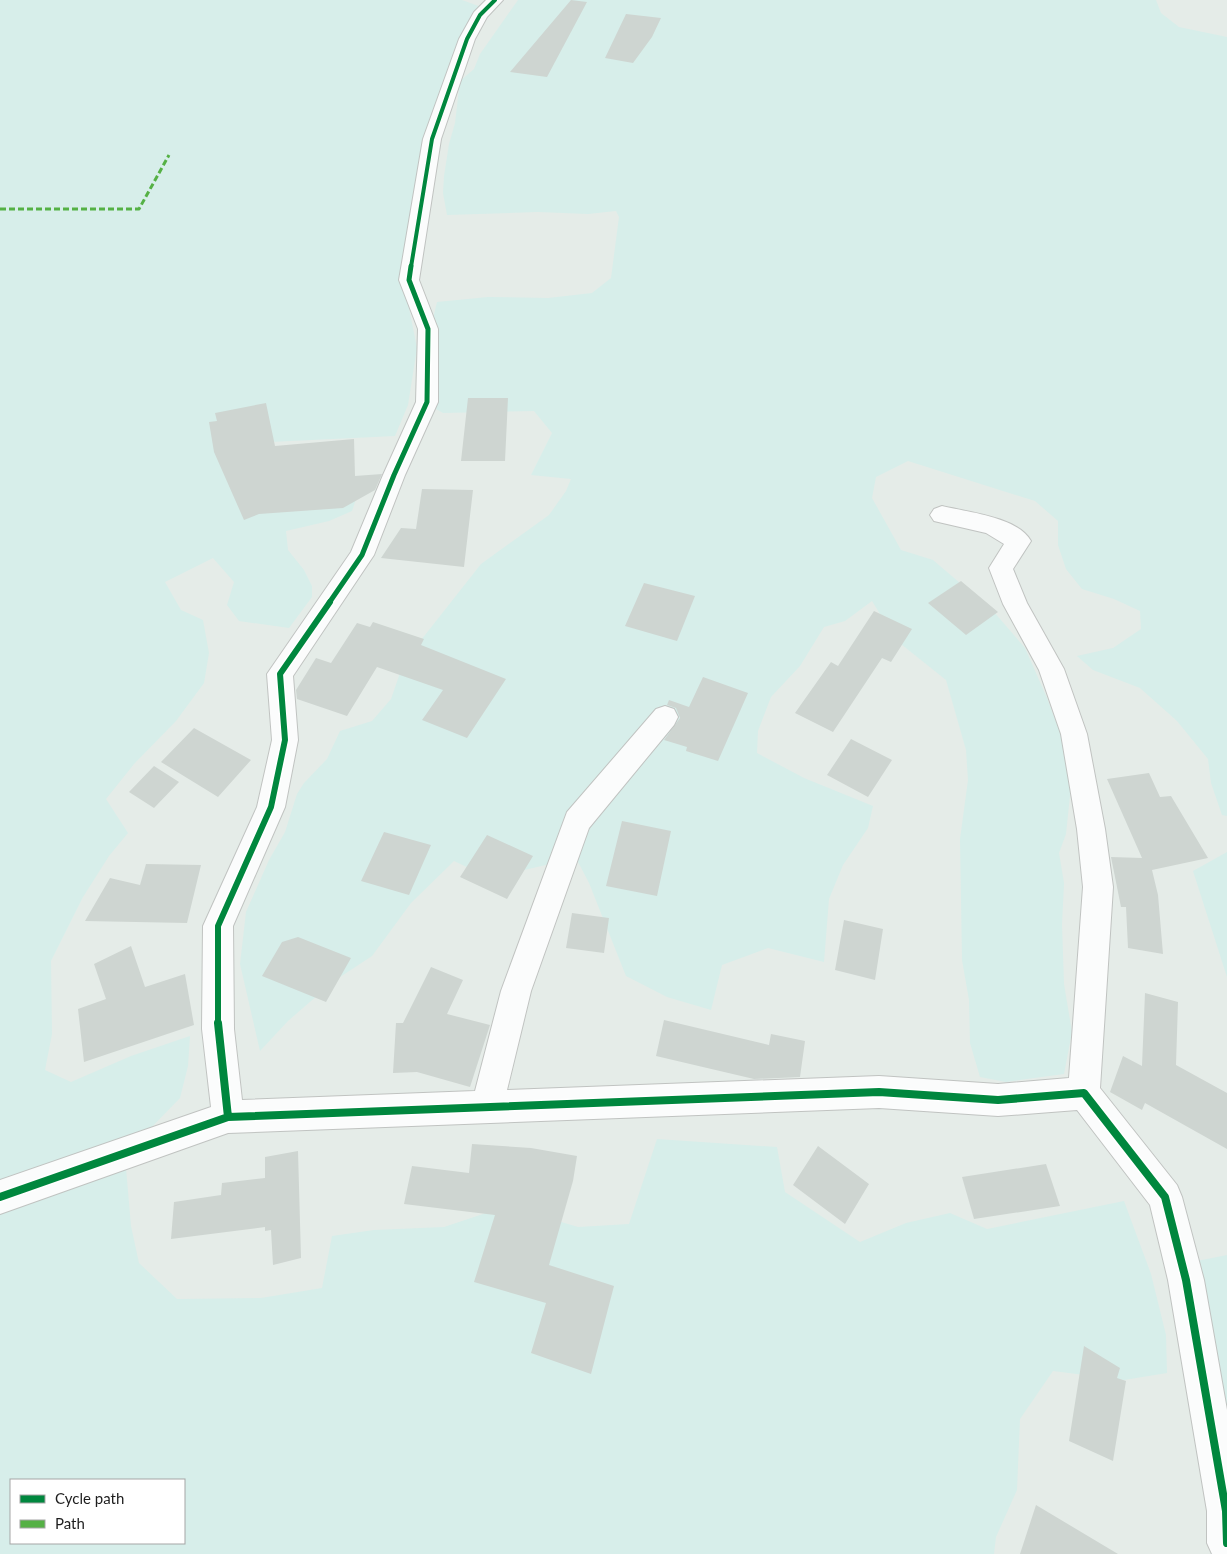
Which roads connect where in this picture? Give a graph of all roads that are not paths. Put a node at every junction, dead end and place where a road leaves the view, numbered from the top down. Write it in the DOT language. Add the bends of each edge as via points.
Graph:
graph roads {
  1 [pos="496,0"];
  2 [pos="942,515"];
  3 [pos="666,717"];
  4 [pos="1084,1093"];
  5 [pos="487,1107"];
  6 [pos="228,1117"];
  7 [pos="0,1197"];
  8 [pos="1227,1543"];
  1 -- 6 [label="street" via="480,15 467,39 432,138 409,280 428,329 427,402 362,554 280,674 285,740 271,807 218,926 218,1029"];
  2 -- 4 [label="street" via="992,526 1019,541 1001,568 1015,604 1051,669 1074,734 1098,887"];
  3 -- 5 [label="street" via="578,821 516,991"];
  4 -- 5 [label="street" via="998,1100 879,1092"];
  4 -- 8 [label="street" via="1164,1197 1186,1280 1226,1511"];
  5 -- 6 [label="street"];
  6 -- 7 [label="street"];
}
